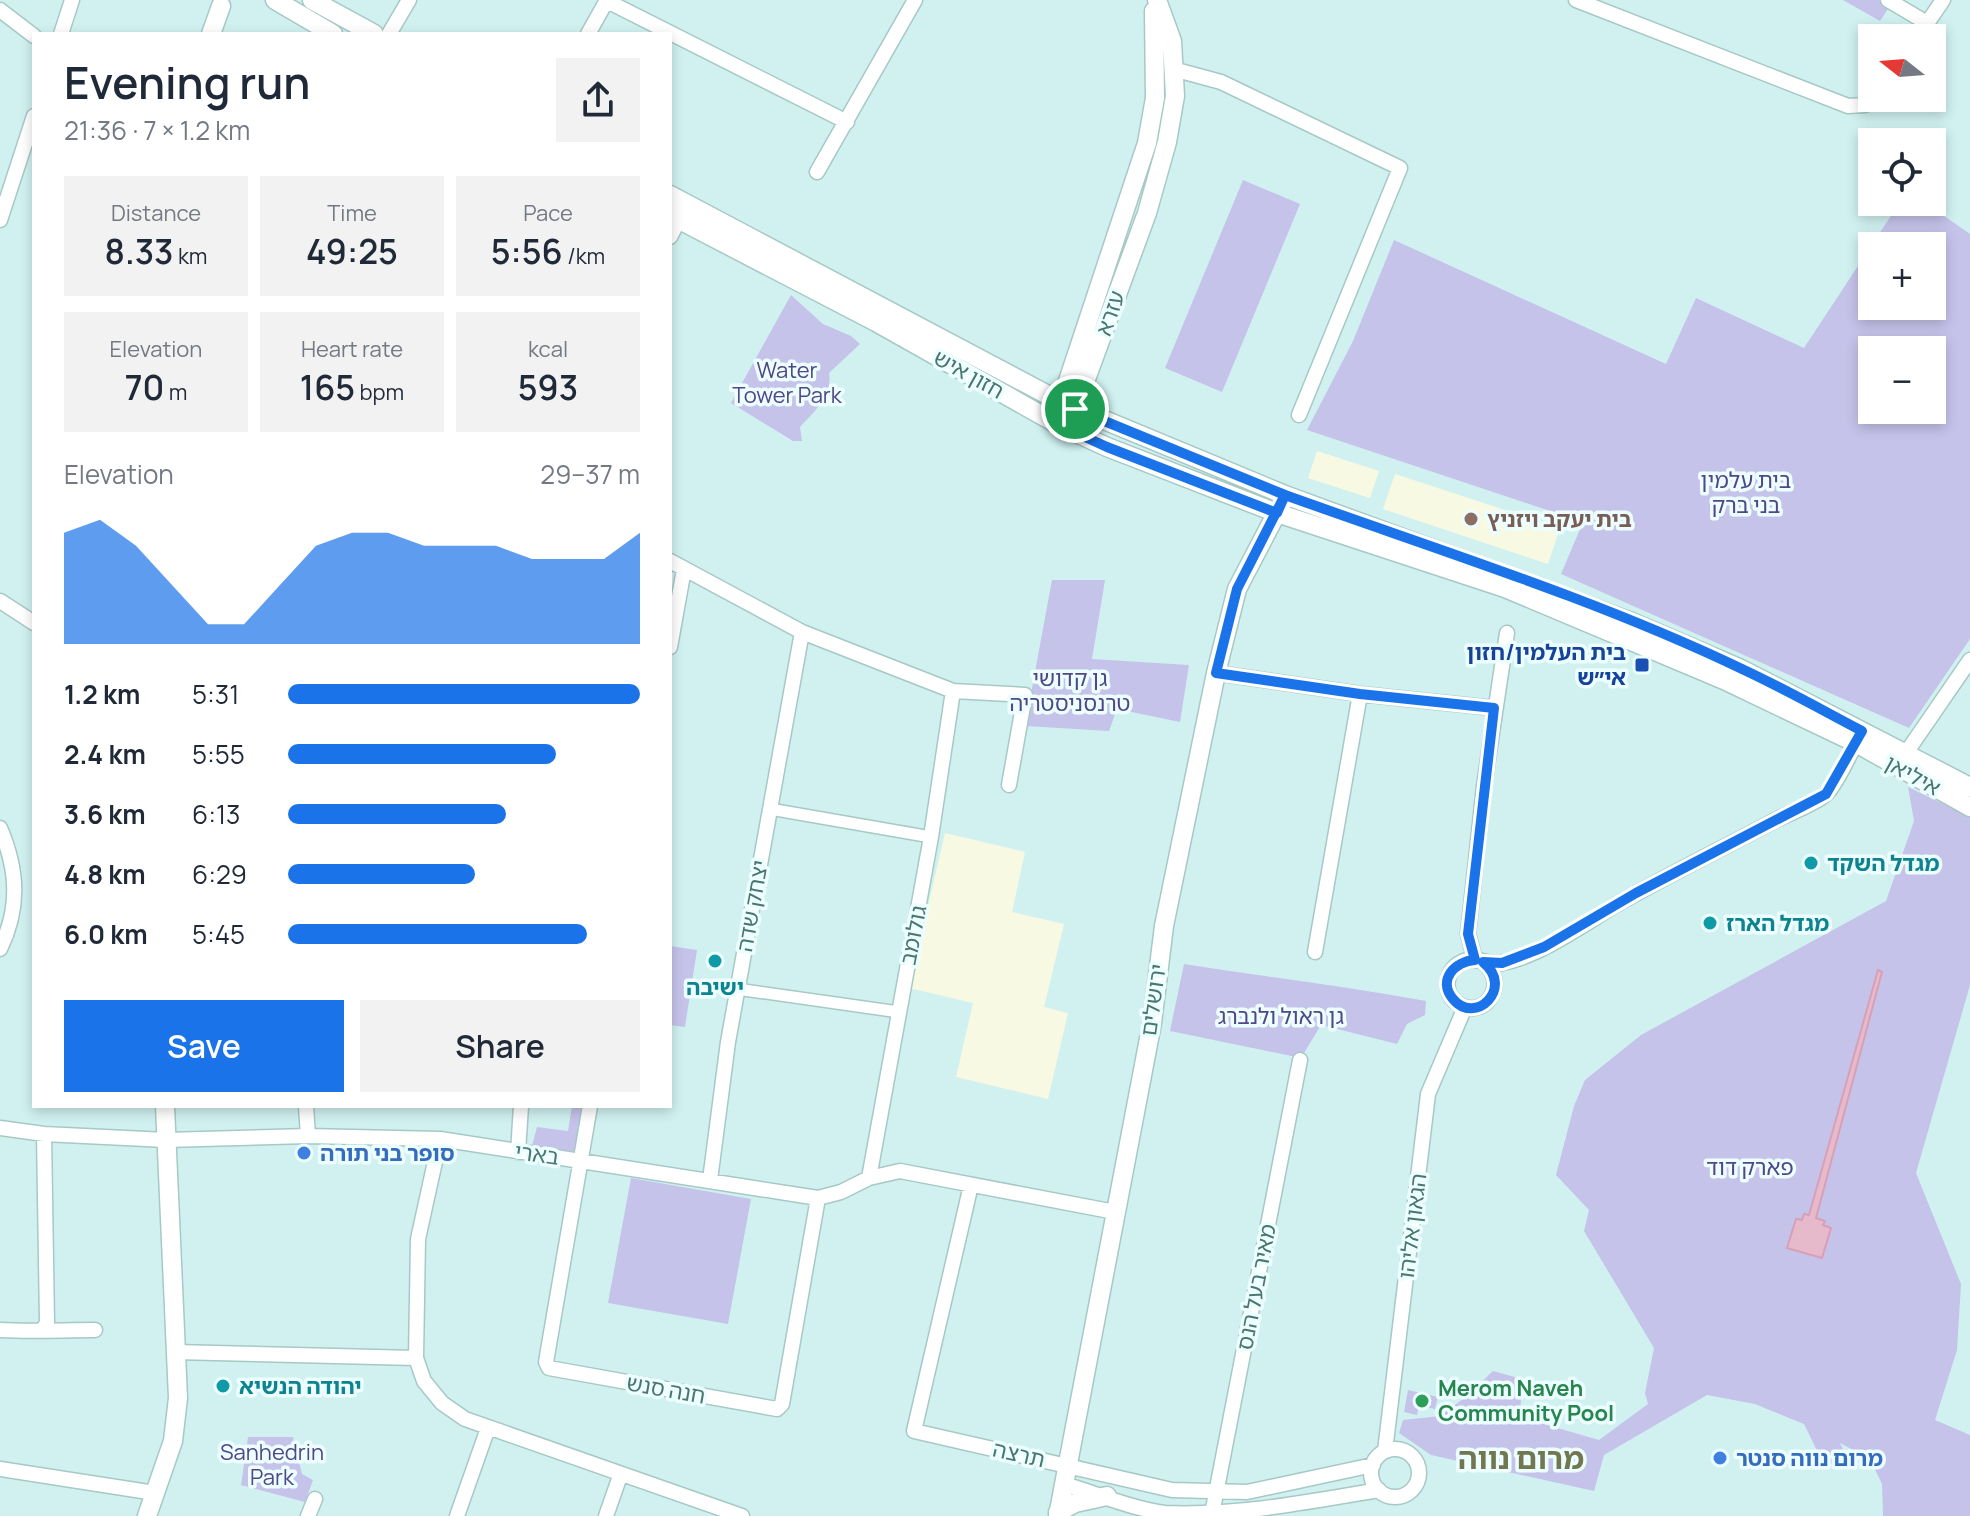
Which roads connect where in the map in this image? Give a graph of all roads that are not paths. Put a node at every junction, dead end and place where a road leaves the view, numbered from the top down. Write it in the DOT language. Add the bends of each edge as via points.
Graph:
graph roads {
  1 [pos="72,0"];
  2 [pos="275,0"];
  3 [pos="312,0"];
  4 [pos="409,0"];
  5 [pos="607,0"];
  6 [pos="915,0"];
  7 [pos="1156,0"];
  8 [pos="1576,0"];
  9 [pos="1888,0"];
  10 [pos="1943,0"];
  11 [pos="221,6"];
  12 [pos="0,10"];
  13 [pos="1927,23"];
  14 [pos="62,32"];
  15 [pos="212,32"];
  16 [pos="330,32"];
  17 [pos="370,32"];
  18 [pos="390,32"];
  19 [pos="589,32"];
  20 [pos="670,32"];
  21 [pos="672,33"];
  22 [pos="32,34"];
  23 [pos="1173,69"];
  24 [pos="1858,105"];
  25 [pos="32,122"];
  26 [pos="847,122"];
  27 [pos="817,172"];
  28 [pos="679,213"];
  29 [pos="0,220"];
  30 [pos="1068,405"];
  31 [pos="1299,415"];
  32 [pos="1059,425"];
  33 [pos="1285,495"];
  34 [pos="1277,513"];
  35 [pos="672,562"];
  36 [pos="684,569"];
  37 [pos="0,601"];
  38 [pos="32,622"];
  39 [pos="802,632"];
  40 [pos="1507,633"];
  41 [pos="672,636"];
  42 [pos="1970,660"];
  43 [pos="1216,673"];
  44 [pos="953,691"];
  45 [pos="1360,694"];
  46 [pos="1494,708"];
  47 [pos="1859,737"];
  48 [pos="1906,753"];
  49 [pos="1009,785"];
  50 [pos="1970,787"];
  51 [pos="1970,807"];
  52 [pos="770,809"];
  53 [pos="0,828"];
  54 [pos="931,837"];
  55 [pos="0,949"];
  56 [pos="1315,952"];
  57 [pos="1479,961"];
  58 [pos="737,989"];
  59 [pos="1465,1007"];
  60 [pos="899,1012"];
  61 [pos="1300,1060"];
  62 [pos="165,1108"];
  63 [pos="306,1108"];
  64 [pos="521,1108"];
  65 [pos="590,1108"];
  66 [pos="0,1128"];
  67 [pos="44,1134"];
  68 [pos="308,1136"];
  69 [pos="440,1139"];
  70 [pos="166,1140"];
  71 [pos="518,1152"];
  72 [pos="580,1161"];
  73 [pos="869,1178"];
  74 [pos="710,1180"];
  75 [pos="971,1185"];
  76 [pos="818,1198"];
  77 [pos="1115,1212"];
  78 [pos="0,1330"];
  79 [pos="42,1330"];
  80 [pos="95,1330"];
  81 [pos="175,1352"];
  82 [pos="416,1358"];
  83 [pos="488,1428"];
  84 [pos="1385,1451"];
  85 [pos="1373,1465"];
  86 [pos="0,1469"];
  87 [pos="1066,1474"];
  88 [pos="620,1476"];
  89 [pos="1379,1490"];
  90 [pos="1216,1491"];
  91 [pos="155,1493"];
  92 [pos="1107,1496"];
  93 [pos="315,1499"];
  94 [pos="1058,1514"];
  95 [pos="1212,1514"];
  96 [pos="147,1516"];
  97 [pos="308,1516"];
  98 [pos="457,1516"];
  99 [pos="606,1516"];
  100 [pos="742,1516"];
  1 -- 14 [label="street"];
  2 -- 16 [label="street"];
  3 -- 17 [label="street"];
  4 -- 18 [label="street"];
  5 -- 19 [label="street"];
  5 -- 20 [label="street"];
  6 -- 26 [label="street"];
  7 -- 23 [label="street, עזרא" via="1172,41"];
  7 -- 30 [label="street, עזרא" via="1155,98 1147,143"];
  8 -- 24 [label="street" via="1848,106"];
  9 -- 13 [label="street"];
  10 -- 13 [label="street"];
  11 -- 15 [label="street"];
  12 -- 22 [label="street"];
  21 -- 26 [label="street"];
  23 -- 30 [label="street, עזרא" via="1175,96 1167,142 1147,213"];
  23 -- 31 [label="street" via="1221,82 1400,168"];
  25 -- 29 [label="street"];
  26 -- 27 [label="street"];
  28 -- 30 [label="street, חזון איש"];
  28 -- 32 [label="street, חזון איש"];
  30 -- 32 [label="street, עזרא"];
  30 -- 33 [label="street, חזון איש"];
  32 -- 34 [label="street, חזון איש"];
  33 -- 34 [label="street, ירושלים"];
  33 -- 47 [label="street, חזון איש" via="1629,621 1741,669"];
  34 -- 43 [label="street, ירושלים" via="1237,589"];
  34 -- 47 [label="street, חזון איש" via="1505,588"];
  35 -- 36 [label="street"];
  36 -- 39 [label="street"];
  36 -- 41 [label="street"];
  37 -- 38 [label="street"];
  39 -- 44 [label="street"];
  39 -- 52 [label="street, יצחק שדה"];
  40 -- 46 [label="street"];
  42 -- 48 [label="street"];
  43 -- 45 [label="street"];
  43 -- 77 [label="street, ירושלים" via="1164,926 1152,1023"];
  44 -- 49 [label="street" via="1025,695"];
  44 -- 54 [label="street, גולומב"];
  45 -- 46 [label="street"];
  45 -- 56 [label="street"];
  46 -- 57 [label="street" via="1468,934"];
  47 -- 48 [label="street, איליאן"];
  47 -- 51 [label="street, איליאן"];
  47 -- 57 [label="street" via="1826,794 1544,947 1502,963"];
  48 -- 50 [label="street, איליאן"];
  52 -- 54 [label="street"];
  52 -- 58 [label="street, יצחק שדה"];
  53 -- 55 [label="street" via="16,880 14,908"];
  54 -- 60 [label="street, גולומב"];
  57 -- 59 [label="street" via="1493,972 1493,994 1481,1006"];
  57 -- 59 [label="street" via="1459,963 1449,975 1448,991"];
  58 -- 60 [label="street"];
  58 -- 74 [label="street, יצחק שדה"];
  59 -- 84 [label="street, הגאון אליהו" via="1428,1094"];
  60 -- 73 [label="street, גולומב"];
  61 -- 90 [label="street, מאיר בעל הנס"];
  62 -- 70 [label="street"];
  63 -- 68 [label="street"];
  64 -- 71 [label="street"];
  65 -- 72 [label="street"];
  66 -- 67 [label="street, בארי"];
  67 -- 70 [label="street, בארי"];
  67 -- 79 [label="street" via="47,1323"];
  68 -- 69 [label="street, בארי"];
  68 -- 70 [label="street, בארי"];
  69 -- 71 [label="street, בארי"];
  69 -- 82 [label="street" via="418,1239"];
  70 -- 81 [label="street"];
  71 -- 72 [label="street, בארי"];
  72 -- 74 [label="street, בארי"];
  72 -- 76 [label="street, חנה סנש" via="549,1368 777,1409"];
  73 -- 75 [label="street, בארי" via="900,1171"];
  73 -- 76 [label="street, בארי"];
  74 -- 76 [label="street, בארי"];
  75 -- 77 [label="street"];
  75 -- 87 [label="street, תרצה" via="914,1431"];
  77 -- 87 [label="street, ירושלים"];
  78 -- 79 [label="street"];
  79 -- 80 [label="street"];
  81 -- 82 [label="street"];
  81 -- 91 [label="street" via="177,1420"];
  82 -- 83 [label="street" via="424,1381 442,1403"];
  83 -- 88 [label="street"];
  83 -- 98 [label="street"];
  84 -- 85 [label="street"];
  84 -- 89 [label="street" via="1409,1453 1419,1473 1414,1487 1402,1496"];
  85 -- 89 [label="street" via="1372,1479"];
  85 -- 90 [label="street, תרצה" via="1247,1492"];
  86 -- 91 [label="street"];
  87 -- 90 [label="street, תרצה"];
  87 -- 92 [label="street, תרצה"];
  87 -- 94 [label="street, ירושלים"];
  88 -- 99 [label="street"];
  88 -- 100 [label="street"];
  89 -- 95 [label="street, תרצה"];
  90 -- 95 [label="street, מאיר בעל הנס"];
  91 -- 96 [label="street"];
  92 -- 94 [label="street" via="1075,1503"];
  92 -- 95 [label="street, תרצה" via="1161,1512"];
  93 -- 97 [label="street"];
}
